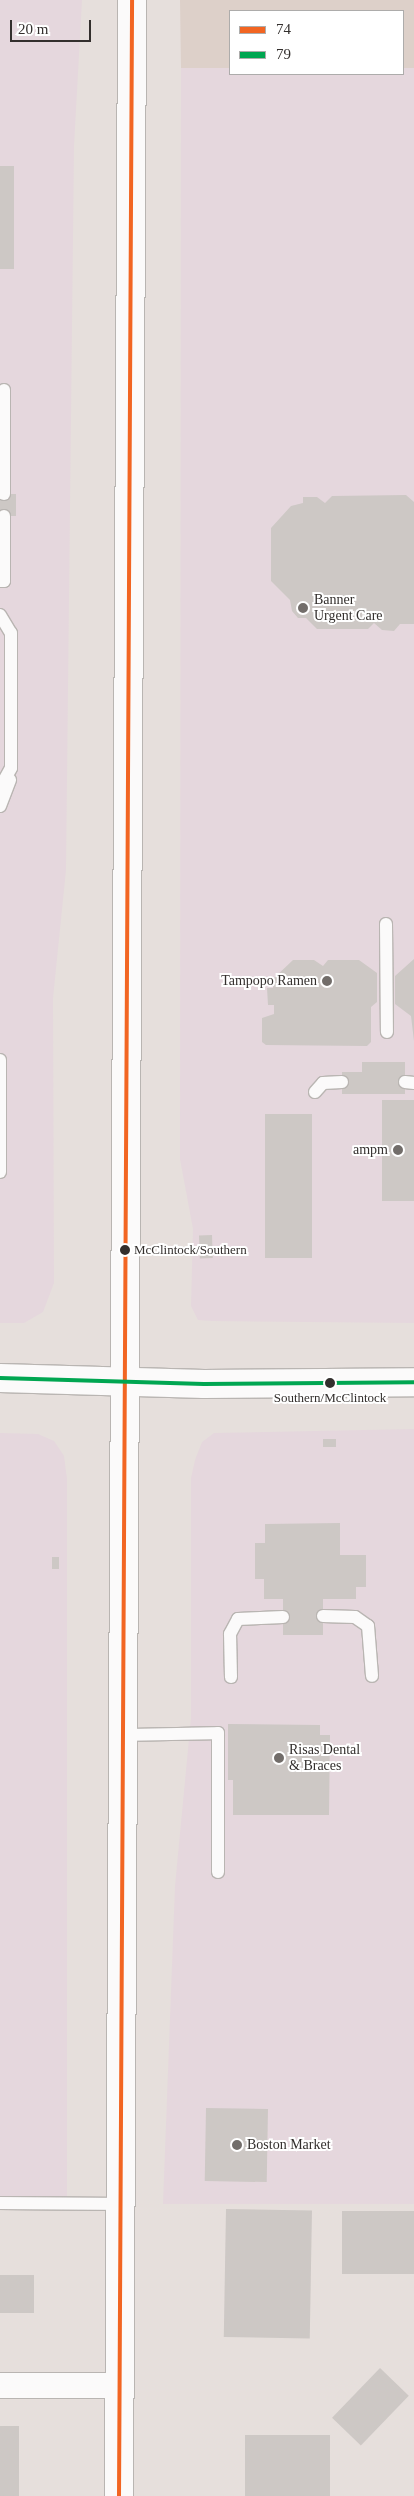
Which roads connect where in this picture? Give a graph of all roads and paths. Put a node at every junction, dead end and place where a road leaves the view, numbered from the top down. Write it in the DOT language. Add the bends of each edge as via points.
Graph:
graph roads {
  1 [pos="132,0"];
  2 [pos="4,390"];
  3 [pos="4,494"];
  4 [pos="4,516"];
  5 [pos="0,581"];
  6 [pos="0,614"];
  7 [pos="11,768"];
  8 [pos="0,788"];
  9 [pos="0,806"];
  10 [pos="386,924"];
  11 [pos="387,1032"];
  12 [pos="0,1060"];
  13 [pos="342,1082"];
  14 [pos="315,1092"];
  15 [pos="0,1172"];
  16 [pos="0,1378"];
  17 [pos="126,1381"];
  18 [pos="414,1382"];
  19 [pos="323,1616"];
  20 [pos="283,1617"];
  21 [pos="372,1676"];
  22 [pos="231,1677"];
  23 [pos="124,1735"];
  24 [pos="218,1872"];
  25 [pos="0,2203"];
  26 [pos="120,2204"];
  27 [pos="0,2385"];
  28 [pos="121,2385"];
  29 [pos="119,2496"];
  1 -- 17 [label="main road"];
  2 -- 3 [label="lane"];
  4 -- 5 [label="lane" via="4,581"];
  6 -- 7 [label="lane" via="11,633"];
  7 -- 8 [label="lane"];
  7 -- 9 [label="lane" via="10,783"];
  10 -- 11 [label="lane"];
  12 -- 15 [label="lane"];
  13 -- 14 [label="lane" via="323,1083"];
  16 -- 17 [label="main road"];
  17 -- 18 [label="main road"];
  17 -- 23 [label="main road"];
  19 -- 21 [label="lane" via="354,1617 368,1626"];
  20 -- 22 [label="lane" via="238,1619 230,1634"];
  23 -- 24 [label="lane" via="218,1733"];
  23 -- 26 [label="main road"];
  25 -- 26 [label="lane"];
  26 -- 28 [label="main road"];
  27 -- 28 [label="street"];
  28 -- 29 [label="main road"];
}
